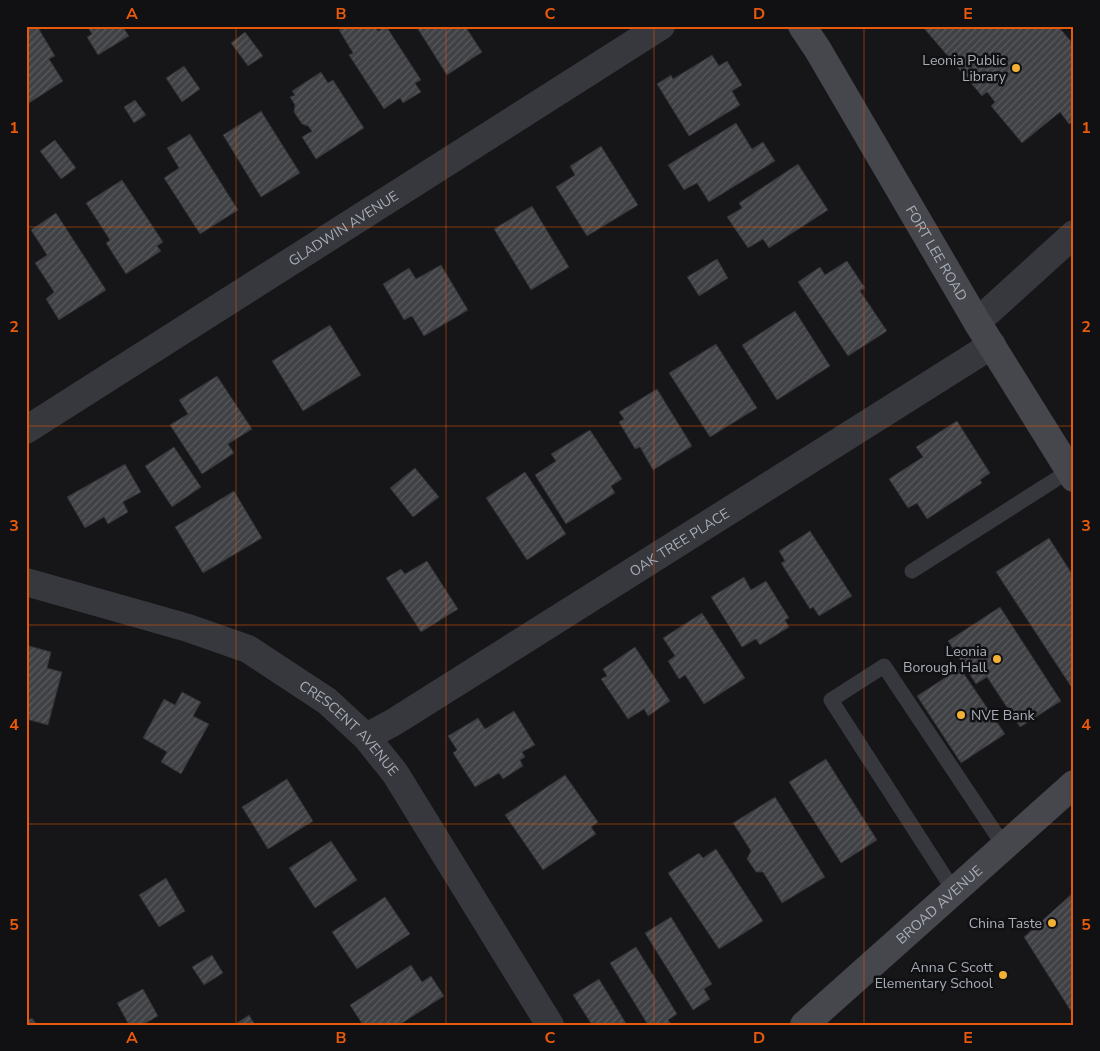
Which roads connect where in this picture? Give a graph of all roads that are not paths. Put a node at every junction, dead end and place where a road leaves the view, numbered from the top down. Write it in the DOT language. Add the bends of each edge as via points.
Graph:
graph roads {
  1 [pos="661,26"];
  2 [pos="802,26"];
  3 [pos="1074,234"];
  4 [pos="977,322"];
  5 [pos="992,345"];
  6 [pos="26,430"];
  7 [pos="1072,475"];
  8 [pos="912,571"];
  9 [pos="26,582"];
  10 [pos="366,737"];
  11 [pos="1074,784"];
  12 [pos="1004,846"];
  13 [pos="954,891"];
  14 [pos="550,1025"];
  15 [pos="804,1025"];
  1 -- 6 [label="street, GLADWIN AVENUE"];
  2 -- 4 [label="main road, FORT LEE ROAD"];
  3 -- 4 [label="street"];
  4 -- 5 [label="main road, FORT LEE ROAD"];
  5 -- 7 [label="main road, FORT LEE ROAD"];
  5 -- 10 [label="street, OAK TREE PLACE"];
  7 -- 8 [label="lane"];
  9 -- 10 [label="street, CRESCENT AVENUE" via="188,628 248,649 328,701"];
  10 -- 14 [label="street, CRESCENT AVENUE" via="395,773"];
  11 -- 12 [label="main road, BROAD AVENUE"];
  12 -- 13 [label="main road, BROAD AVENUE"];
  12 -- 13 [label="lane" via="884,666 831,700"];
  13 -- 15 [label="main road, BROAD AVENUE"];
}
